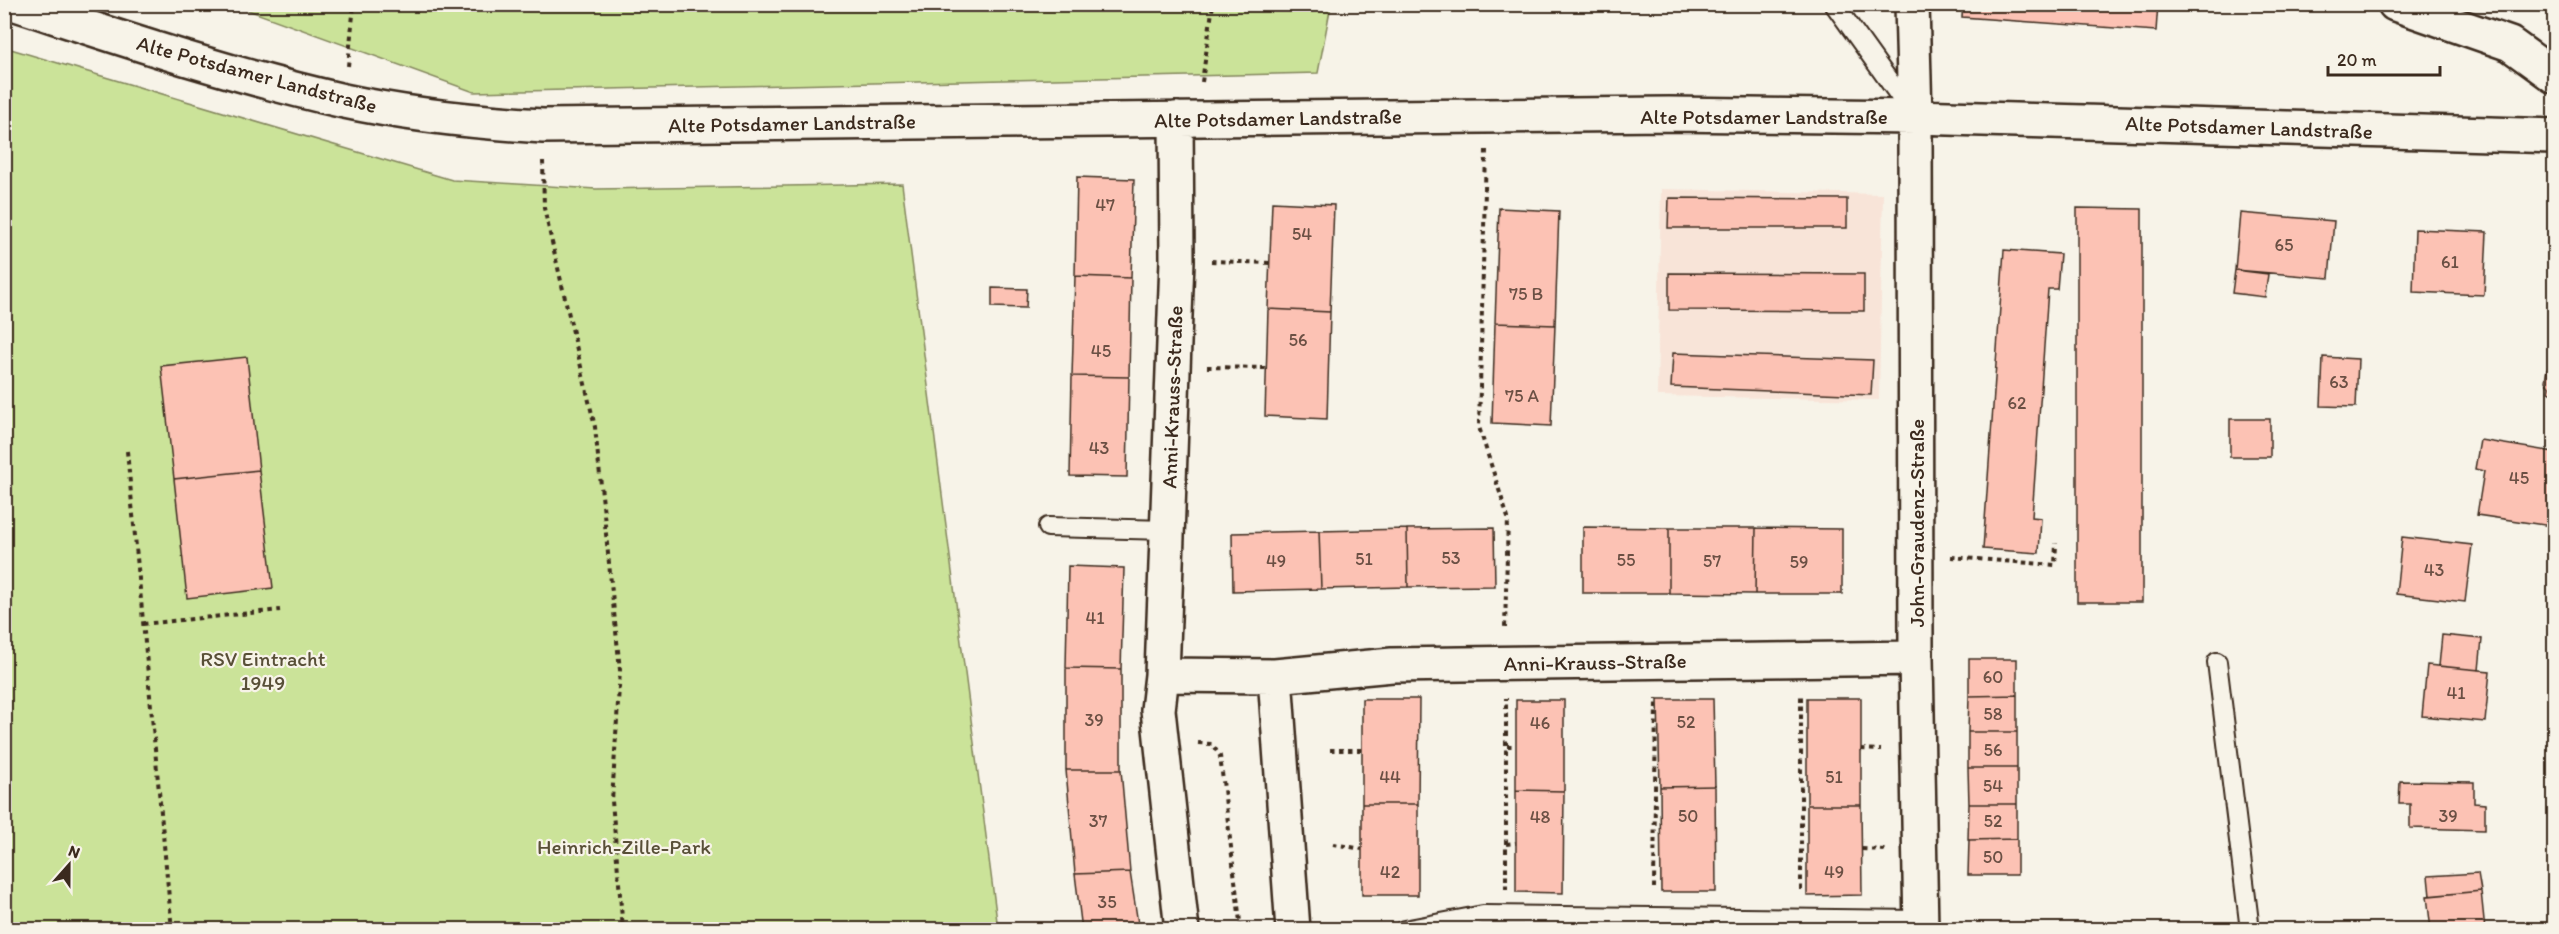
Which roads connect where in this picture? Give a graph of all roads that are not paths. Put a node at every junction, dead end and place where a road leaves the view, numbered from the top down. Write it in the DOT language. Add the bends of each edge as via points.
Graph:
graph roads {
  1 [pos="16,4"];
  2 [pos="1834,4"];
  3 [pos="1912,4"];
  4 [pos="2395,4"];
  5 [pos="2554,76"];
  6 [pos="1915,117"];
  7 [pos="1186,119"];
  8 [pos="2554,136"];
  9 [pos="1048,527"];
  10 [pos="1168,530"];
  11 [pos="1916,658"];
  12 [pos="2217,662"];
  13 [pos="1162,675"];
  14 [pos="1275,676"];
  15 [pos="1921,925"];
  16 [pos="1182,930"];
  17 [pos="1293,930"];
  18 [pos="1404,930"];
  19 [pos="2250,930"];
  1 -- 7 [label="street, Alte Potsdamer Landstraße" via="191,60 345,101 476,122 543,126"];
  2 -- 6 [label="lane"];
  3 -- 6 [label="street, John-Graudenz-Straße"];
  4 -- 5 [label="street" via="2510,44"];
  6 -- 7 [label="street, Alte Potsdamer Landstraße" via="1669,114"];
  6 -- 8 [label="street, Alte Potsdamer Landstraße"];
  6 -- 11 [label="street, John-Graudenz-Straße"];
  7 -- 10 [label="street, Anni-Krauss-Straße"];
  9 -- 10 [label="lane"];
  10 -- 13 [label="street, Anni-Krauss-Straße"];
  11 -- 14 [label="street, Anni-Krauss-Straße" via="1505,678 1392,665"];
  11 -- 15 [label="street, John-Graudenz-Straße"];
  12 -- 19 [label="lane"];
  13 -- 14 [label="street, Anni-Krauss-Straße"];
  13 -- 16 [label="street, Anni-Krauss-Straße" via="1158,710"];
  14 -- 17 [label="street"];
  15 -- 18 [label="lane" via="1801,918 1483,915"];
}
